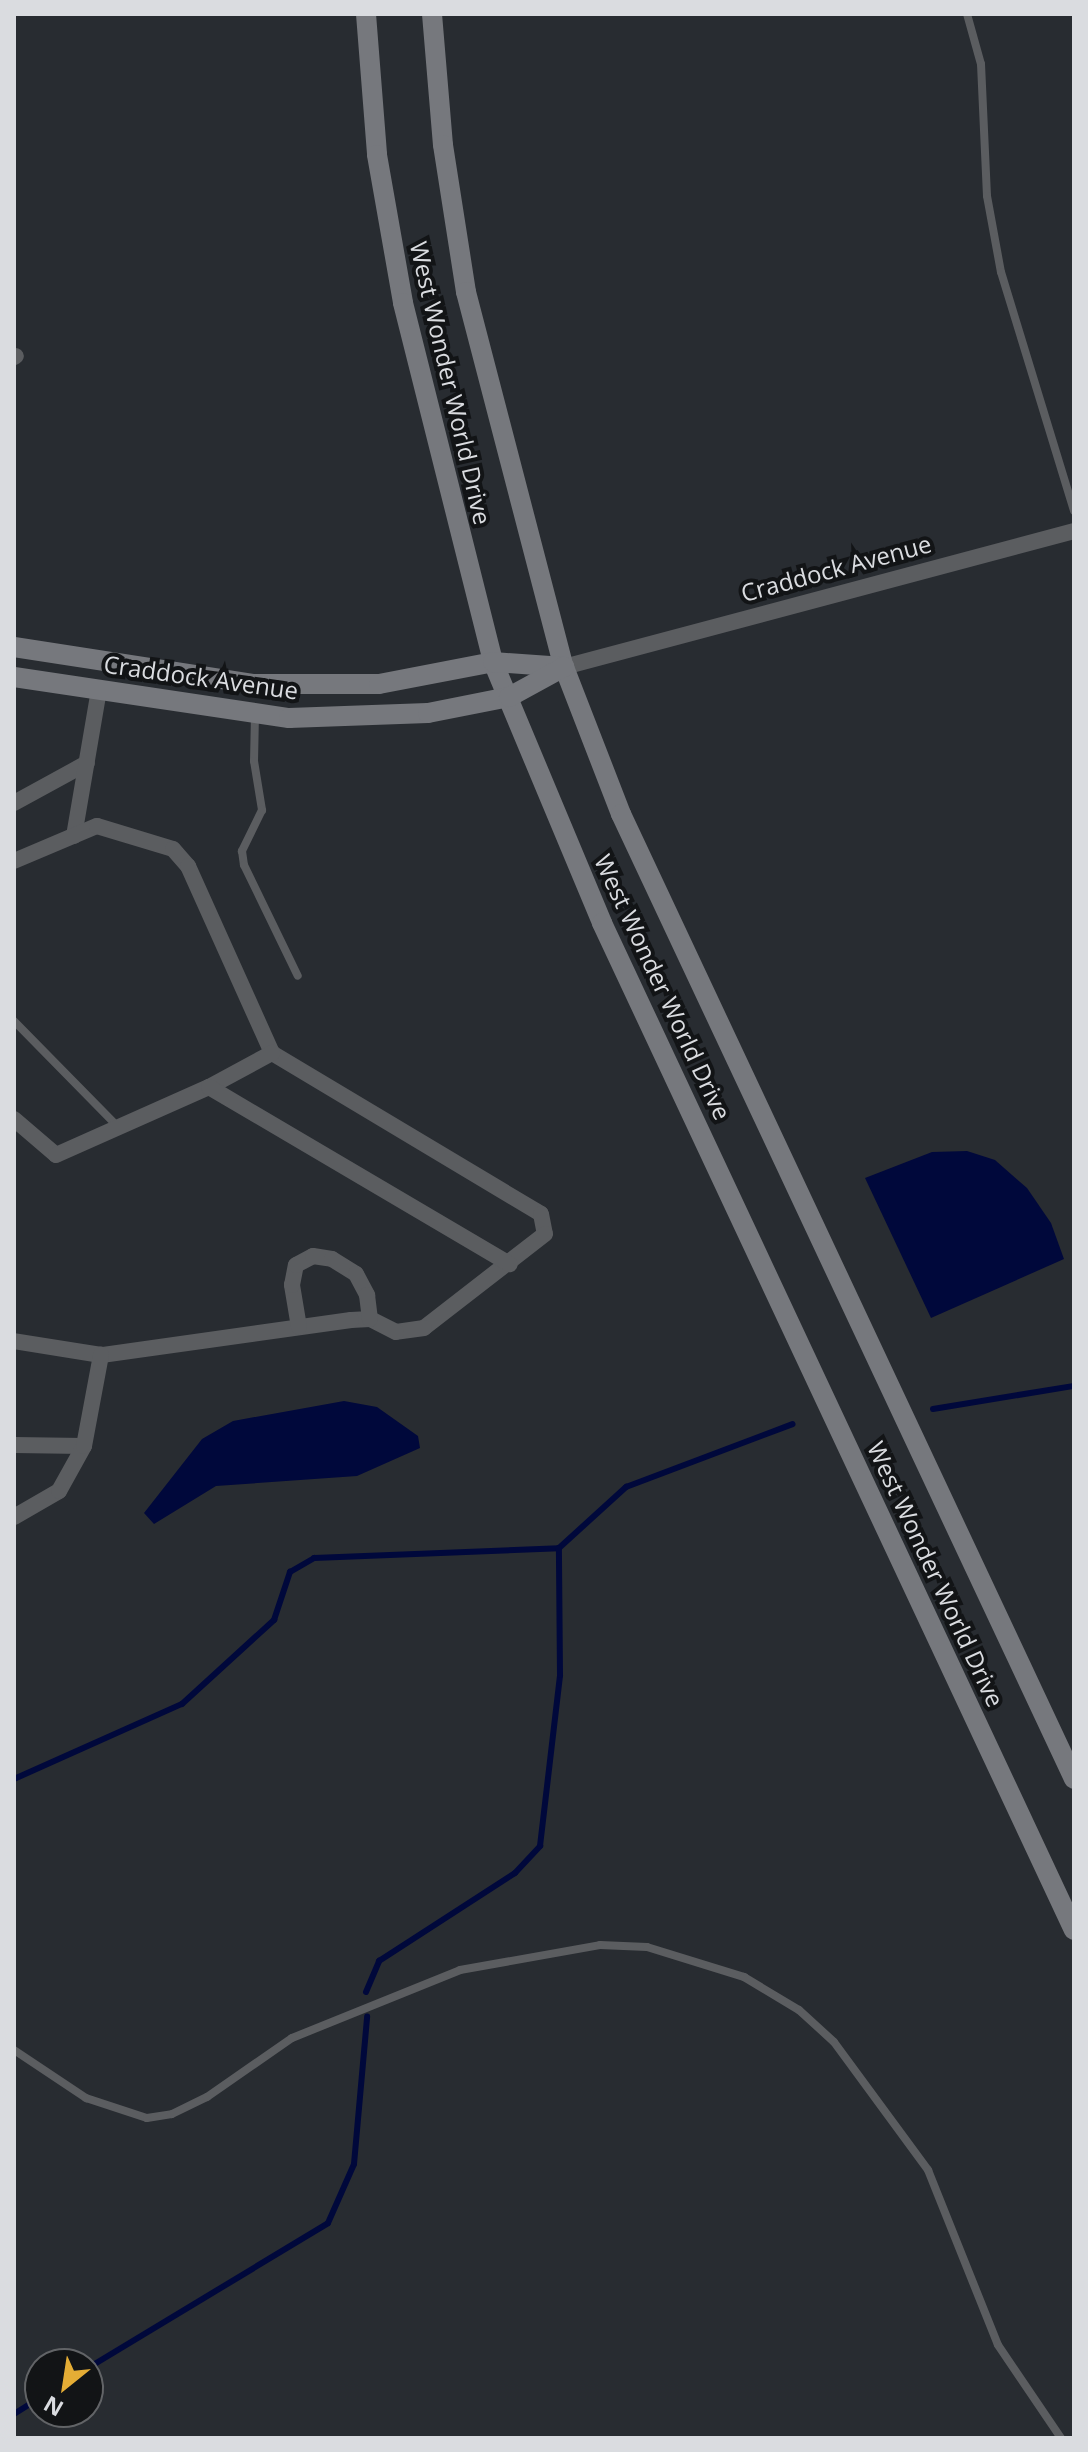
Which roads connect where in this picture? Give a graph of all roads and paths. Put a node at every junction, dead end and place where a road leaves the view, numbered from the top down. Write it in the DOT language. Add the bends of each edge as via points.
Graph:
graph roads {
  1 [pos="366,14"];
  2 [pos="432,14"];
  3 [pos="967,14"];
  4 [pos="1074,511"];
  5 [pos="1074,531"];
  6 [pos="14,647"];
  7 [pos="493,662"];
  8 [pos="564,667"];
  9 [pos="14,677"];
  10 [pos="99,690"];
  11 [pos="509,697"];
  12 [pos="255,713"];
  13 [pos="87,763"];
  14 [pos="14,803"];
  15 [pos="74,836"];
  16 [pos="14,861"];
  17 [pos="298,976"];
  18 [pos="14,1021"];
  19 [pos="272,1053"];
  20 [pos="209,1087"];
  21 [pos="14,1119"];
  22 [pos="119,1128"];
  23 [pos="510,1264"];
  24 [pos="370,1319"];
  25 [pos="299,1327"];
  26 [pos="14,1341"];
  27 [pos="101,1355"];
  28 [pos="14,1445"];
  29 [pos="84,1446"];
  30 [pos="14,1517"];
  31 [pos="1074,1779"];
  32 [pos="1074,1930"];
  33 [pos="14,2050"];
  34 [pos="1061,2438"];
  1 -- 7 [label="main road, West Wonder World Drive" via="377,155 403,303"];
  2 -- 8 [label="main road, West Wonder World Drive" via="443,145 466,292"];
  3 -- 4 [label="lane" via="981,64 987,196 1001,272"];
  5 -- 8 [label="street, Craddock Avenue"];
  6 -- 7 [label="main road, Craddock Avenue" via="254,684 379,684"];
  7 -- 8 [label="main road, Craddock Avenue"];
  7 -- 11 [label="main road, West Wonder World Drive"];
  8 -- 11 [label="main road, Craddock Avenue"];
  8 -- 31 [label="main road, West Wonder World Drive" via="627,826"];
  9 -- 10 [label="main road, Craddock Avenue"];
  10 -- 12 [label="main road, Craddock Avenue"];
  10 -- 13 [label="street"];
  11 -- 12 [label="main road, Craddock Avenue" via="428,713 289,718"];
  11 -- 32 [label="main road, West Wonder World Drive" via="602,923"];
  12 -- 17 [label="lane" via="254,761 262,810 242,851 244,865"];
  13 -- 14 [label="street"];
  13 -- 15 [label="street"];
  15 -- 16 [label="street"];
  15 -- 19 [label="street" via="97,826 173,849 188,866"];
  18 -- 22 [label="lane"];
  19 -- 20 [label="street"];
  19 -- 23 [label="street" via="541,1214 545,1234"];
  20 -- 22 [label="street"];
  20 -- 23 [label="street"];
  21 -- 22 [label="street" via="56,1155"];
  23 -- 24 [label="street" via="424,1328 396,1332"];
  24 -- 25 [label="street"];
  24 -- 25 [label="street" via="367,1295 356,1274 332,1259 313,1256 296,1265 292,1285"];
  25 -- 27 [label="street"];
  26 -- 27 [label="street"];
  27 -- 29 [label="street"];
  28 -- 29 [label="street"];
  29 -- 30 [label="street" via="59,1491"];
  33 -- 34 [label="lane" via="86,2098 147,2118 172,2114 207,2097 292,2038 460,1970 600,1945 647,1947 744,1977 799,2010 834,2042 928,2170 998,2345"];
}
